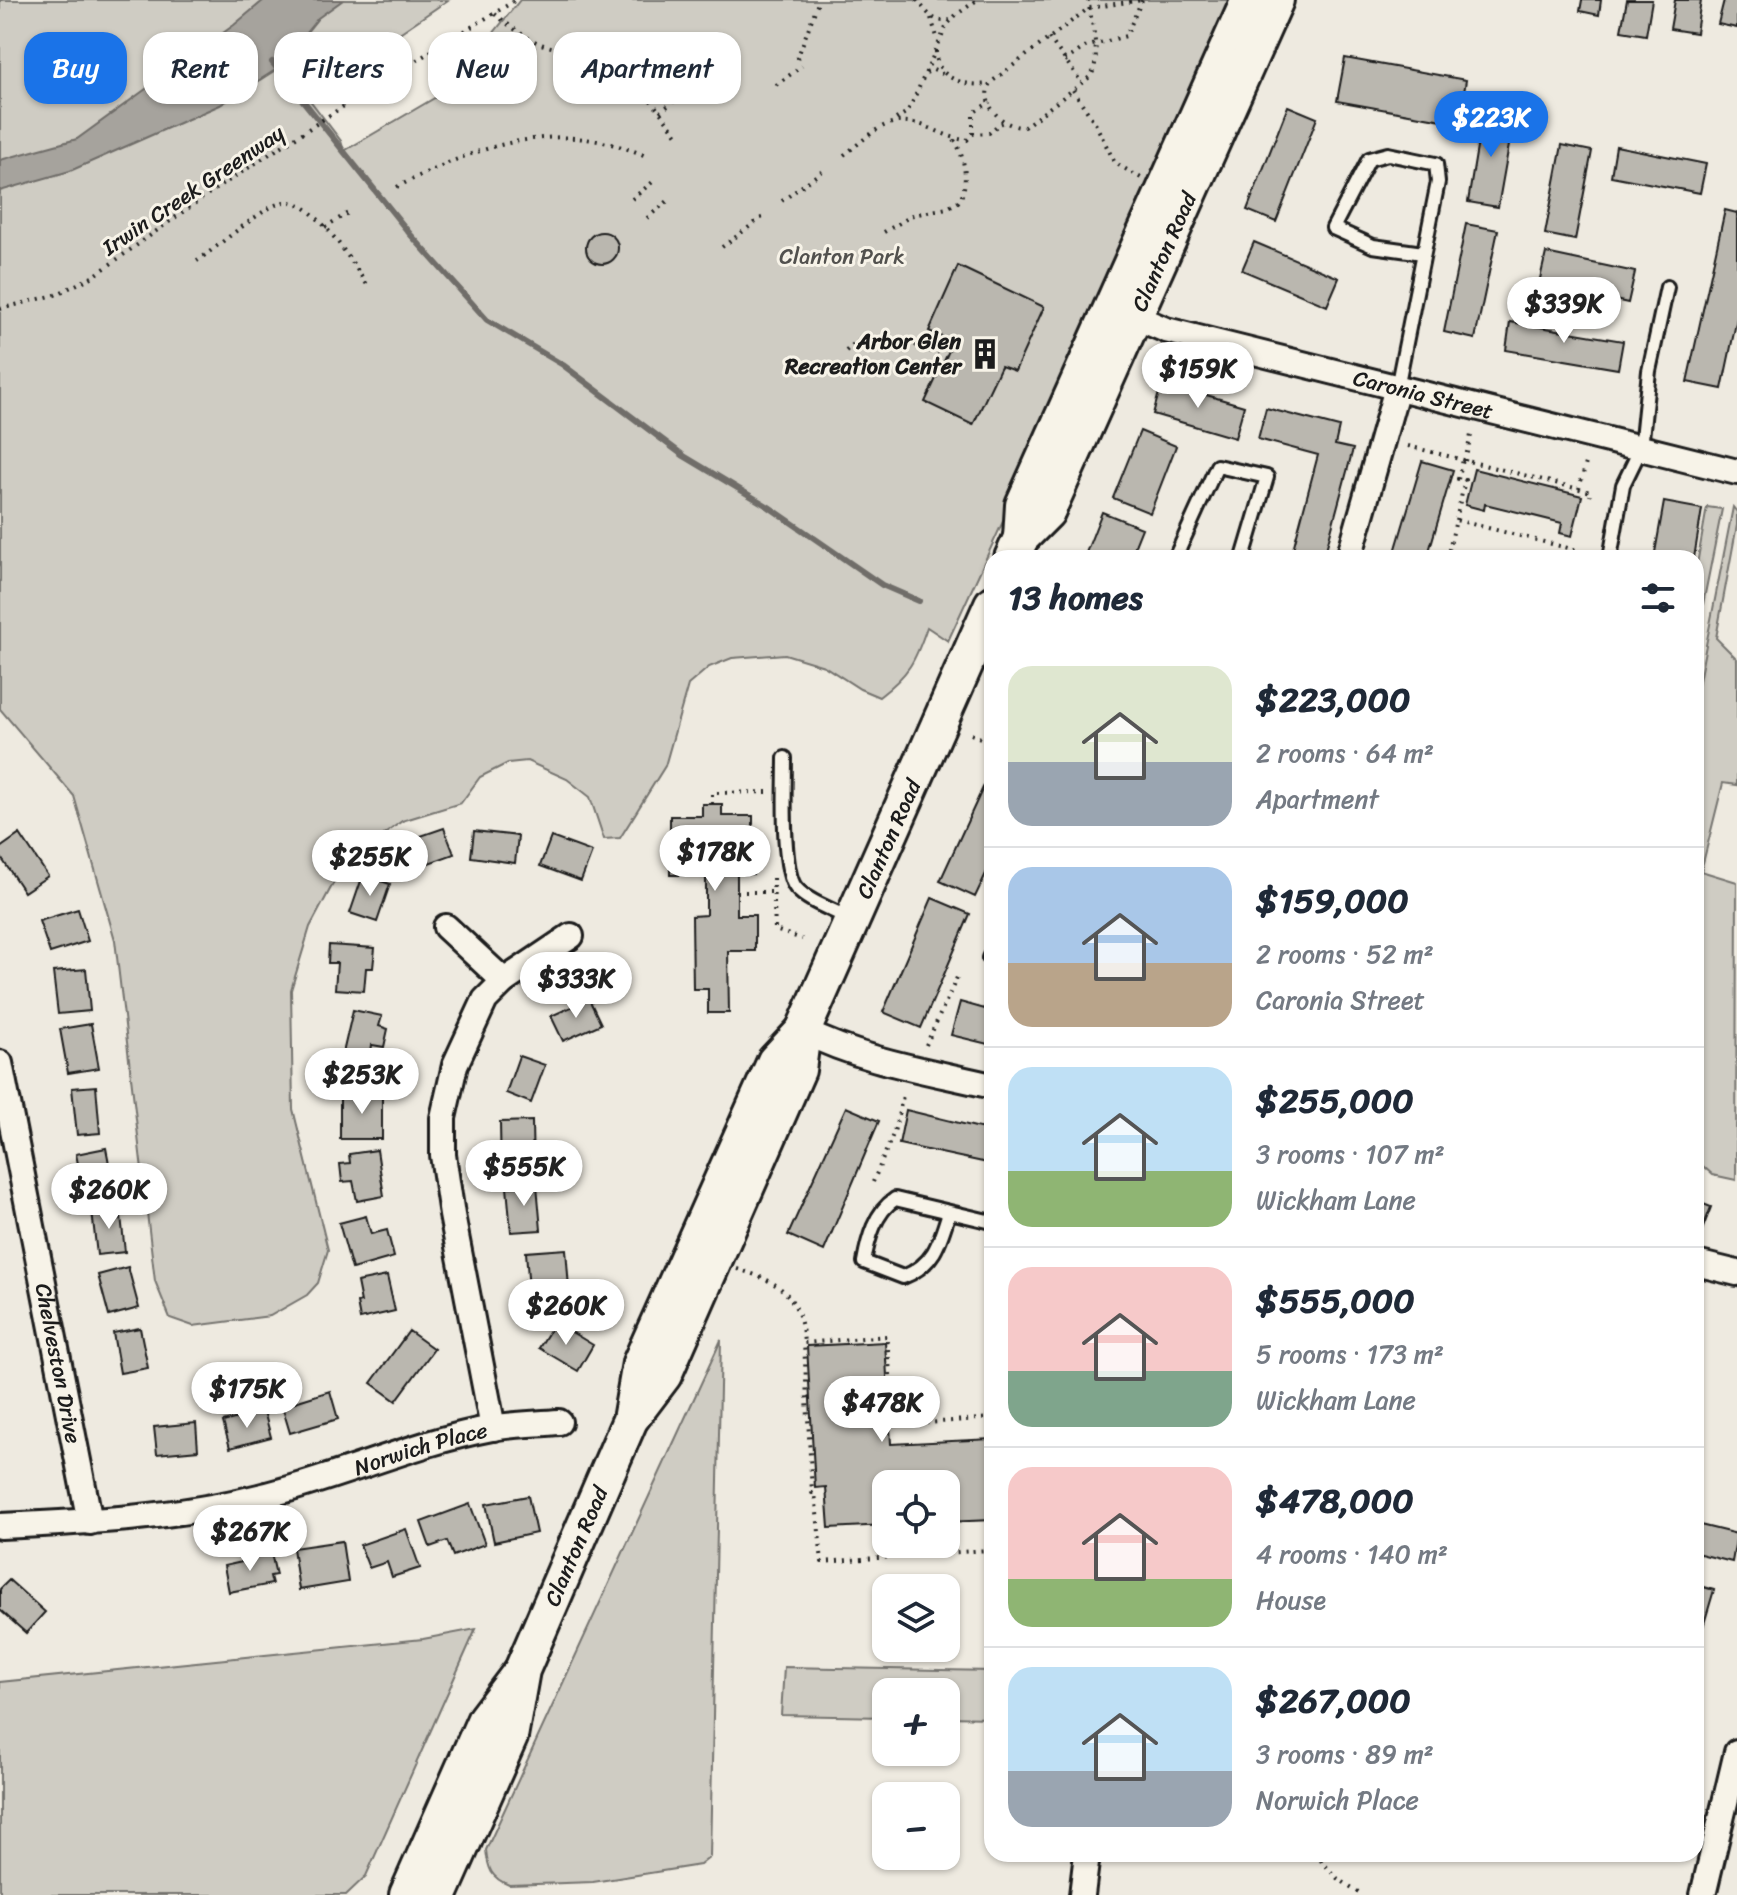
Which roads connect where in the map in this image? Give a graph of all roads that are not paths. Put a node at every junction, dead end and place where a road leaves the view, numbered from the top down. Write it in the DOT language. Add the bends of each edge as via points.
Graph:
graph roads {
  1 [pos="1249,0"];
  2 [pos="1276,0"];
  3 [pos="1423,253"];
  4 [pos="1667,287"];
  5 [pos="1123,312"];
  6 [pos="1397,388"];
  7 [pos="1641,448"];
  8 [pos="1737,472"];
  9 [pos="1017,548"];
  10 [pos="1179,550"];
  11 [pos="1250,550"];
  12 [pos="1351,550"];
  13 [pos="1611,550"];
  14 [pos="984,622"];
  15 [pos="785,758"];
  16 [pos="853,920"];
  17 [pos="446,927"];
  18 [pos="571,936"];
  19 [pos="504,981"];
  20 [pos="803,1031"];
  21 [pos="0,1063"];
  22 [pos="984,1084"];
  23 [pos="949,1212"];
  24 [pos="984,1220"];
  25 [pos="1704,1265"];
  26 [pos="1737,1273"];
  27 [pos="559,1422"];
  28 [pos="493,1428"];
  29 [pos="90,1522"];
  30 [pos="0,1526"];
  31 [pos="522,1670"];
  32 [pos="1737,1752"];
  33 [pos="1086,1862"];
  34 [pos="407,1895"];
  35 [pos="440,1895"];
  36 [pos="1082,1895"];
  37 [pos="1703,1895"];
  1 -- 5 [label="main road, Clanton Road"];
  2 -- 5 [label="main road, Clanton Road"];
  3 -- 3 [label="lane" via="1438,182 1436,164 1388,154 1369,159 1333,228 1373,246"];
  3 -- 6 [label="lane"];
  4 -- 7 [label="lane" via="1649,371"];
  5 -- 6 [label="street, Caronia Street" via="1166,330"];
  5 -- 9 [label="main road, Clanton Road" via="1047,512"];
  6 -- 7 [label="street, Caronia Street"];
  6 -- 12 [label="street"];
  7 -- 8 [label="street, Caronia Street"];
  7 -- 13 [label="lane" via="1623,485"];
  10 -- 11 [label="lane" via="1217,466 1267,477"];
  14 -- 16 [label="main road, Clanton Road"];
  15 -- 16 [label="lane" via="790,879 797,889"];
  16 -- 20 [label="main road, Clanton Road"];
  17 -- 19 [label="street"];
  18 -- 19 [label="street"];
  19 -- 28 [label="street" via="485,1000 455,1065 443,1118 452,1215"];
  20 -- 22 [label="street" via="858,1054"];
  20 -- 31 [label="main road, Clanton Road" via="774,1064 640,1363 630,1420"];
  21 -- 29 [label="street, Chelveston Drive"];
  23 -- 23 [label="lane" via="895,1199 884,1206 864,1262 903,1277 919,1271 939,1246"];
  23 -- 24 [label="lane"];
  25 -- 26 [label="street"];
  27 -- 28 [label="street, Norwich Place"];
  28 -- 29 [label="street, Norwich Place" via="257,1498"];
  29 -- 30 [label="street, Norwich Place"];
  31 -- 34 [label="main road, Clanton Road" via="485,1719"];
  31 -- 35 [label="main road, Clanton Road" via="510,1737"];
  32 -- 37 [label="street"];
  33 -- 36 [label="street"];
}
